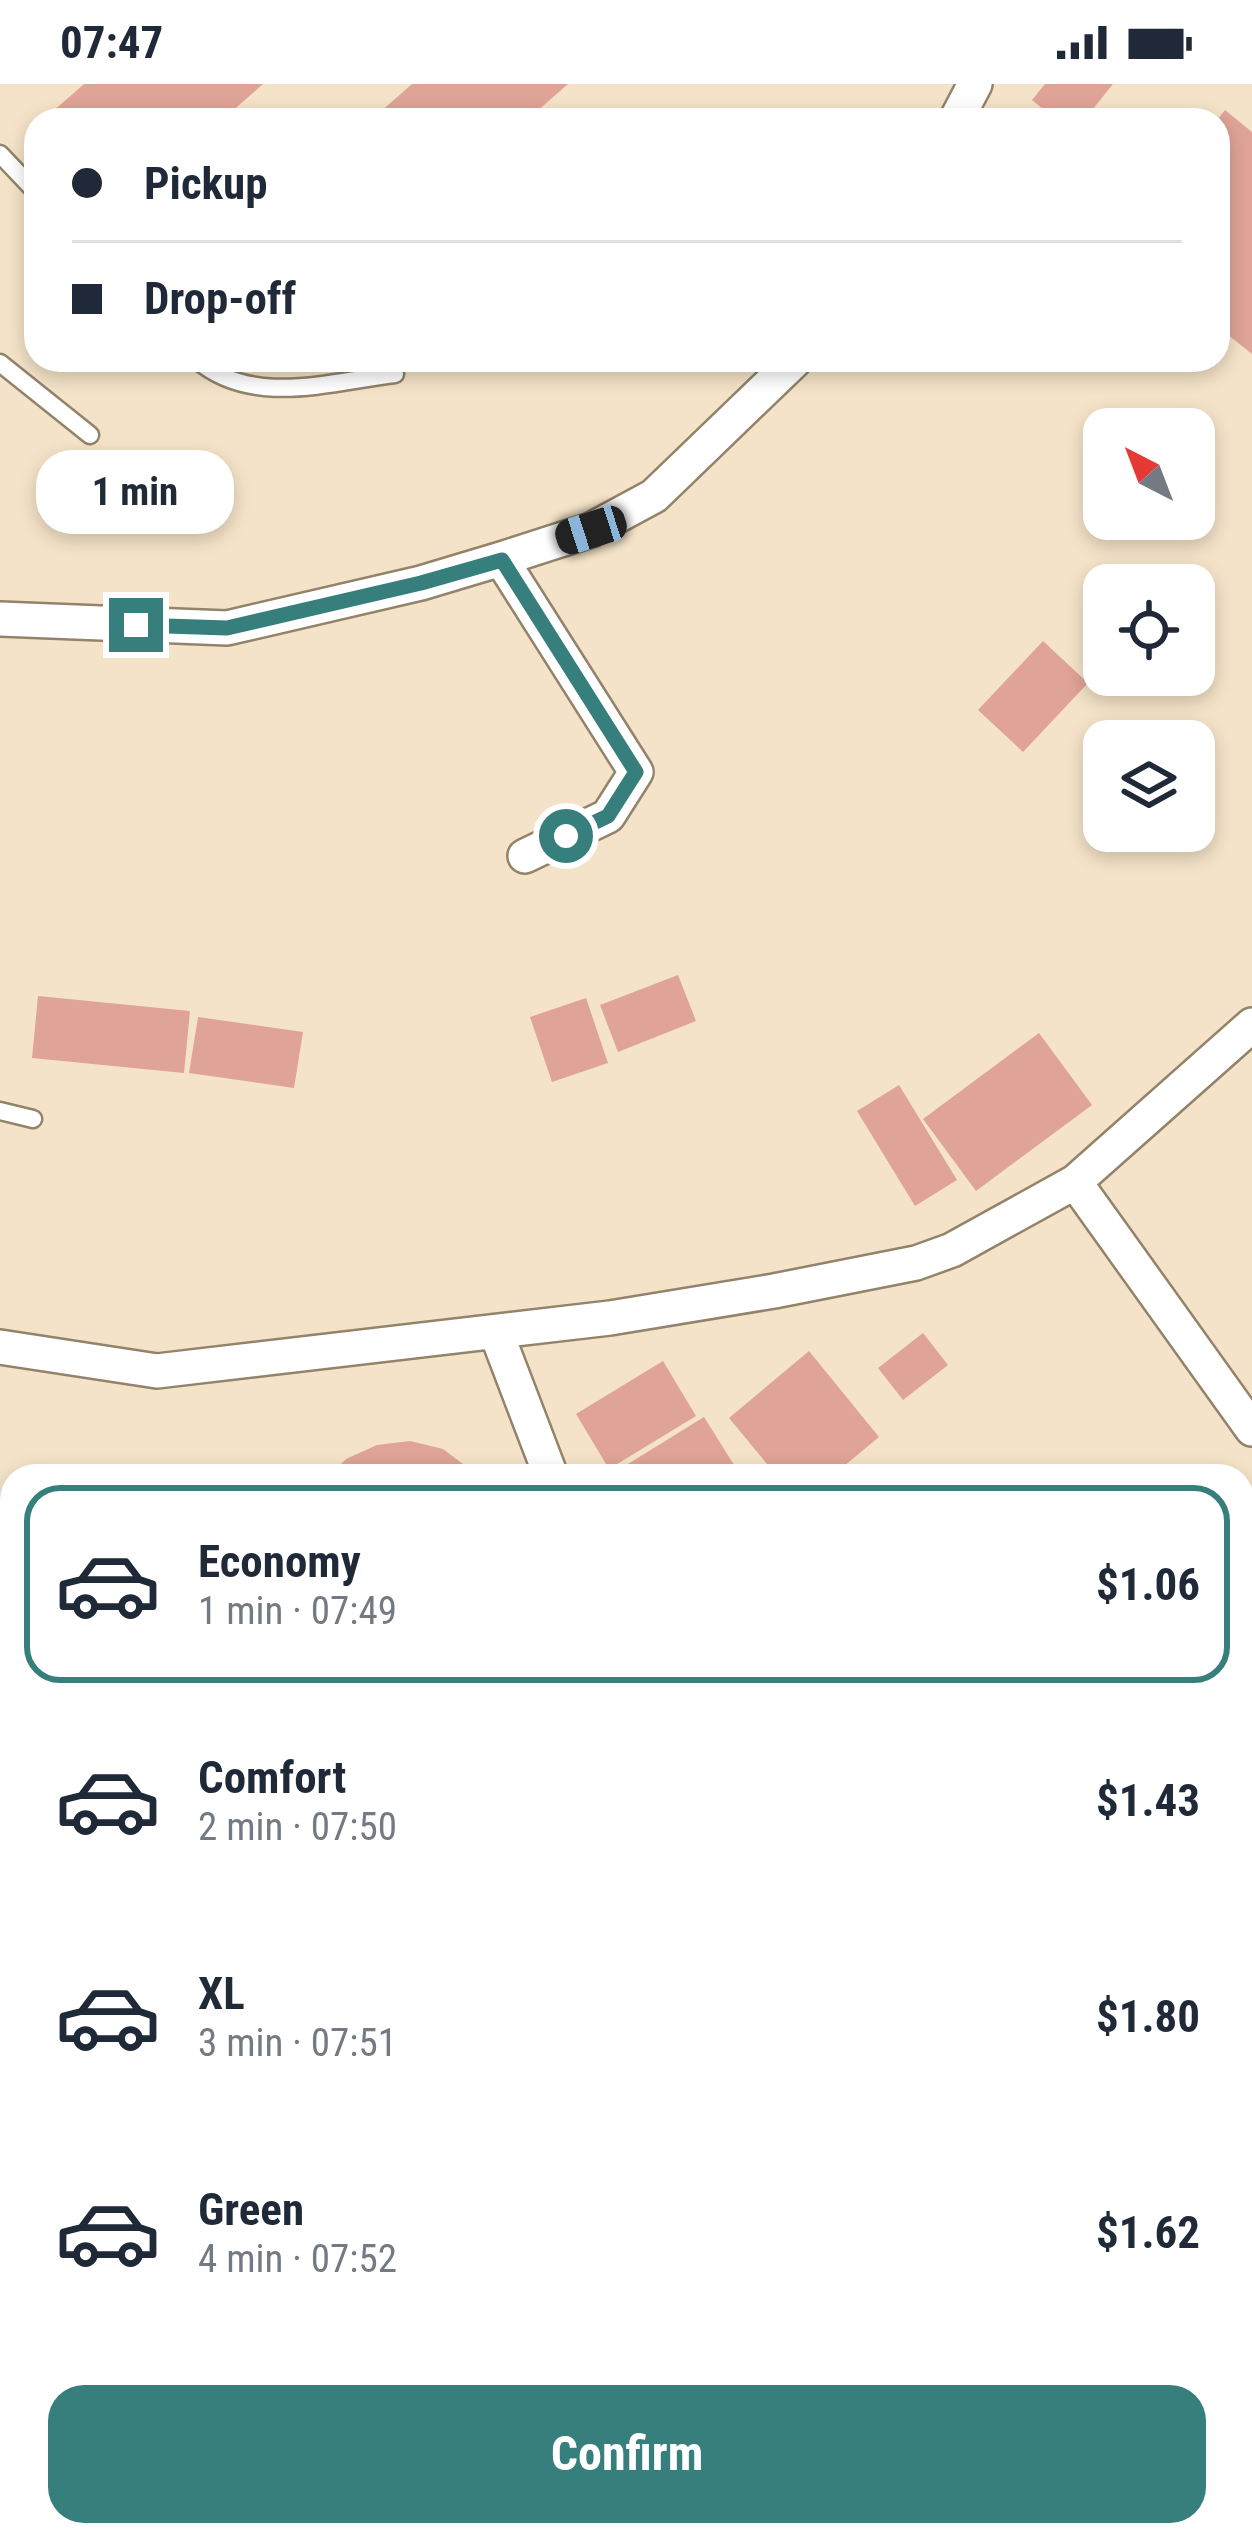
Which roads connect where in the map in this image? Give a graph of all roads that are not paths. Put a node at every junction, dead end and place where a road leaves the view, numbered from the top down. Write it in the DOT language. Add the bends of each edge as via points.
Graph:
graph roads {
  1 [pos="0,154"];
  2 [pos="24,179"];
  3 [pos="0,363"];
  4 [pos="214,372"];
  5 [pos="783,372"];
  6 [pos="395,374"];
  7 [pos="90,435"];
  8 [pos="502,560"];
  9 [pos="0,619"];
  10 [pos="525,856"];
  11 [pos="1252,1025"];
  12 [pos="0,1112"];
  13 [pos="33,1119"];
  14 [pos="1075,1182"];
  15 [pos="496,1332"];
  16 [pos="0,1347"];
  17 [pos="1252,1430"];
  18 [pos="546,1464"];
  1 -- 2 [label="lane"];
  3 -- 7 [label="lane"];
  4 -- 6 [label="lane" via="255,388"];
  5 -- 8 [label="street" via="654,496 591,530"];
  8 -- 9 [label="street" via="227,628"];
  8 -- 10 [label="street" via="636,772 608,816"];
  11 -- 14 [label="street"];
  12 -- 13 [label="lane"];
  14 -- 15 [label="street" via="916,1262"];
  14 -- 17 [label="street"];
  15 -- 16 [label="street" via="157,1371"];
  15 -- 18 [label="street"];
}
